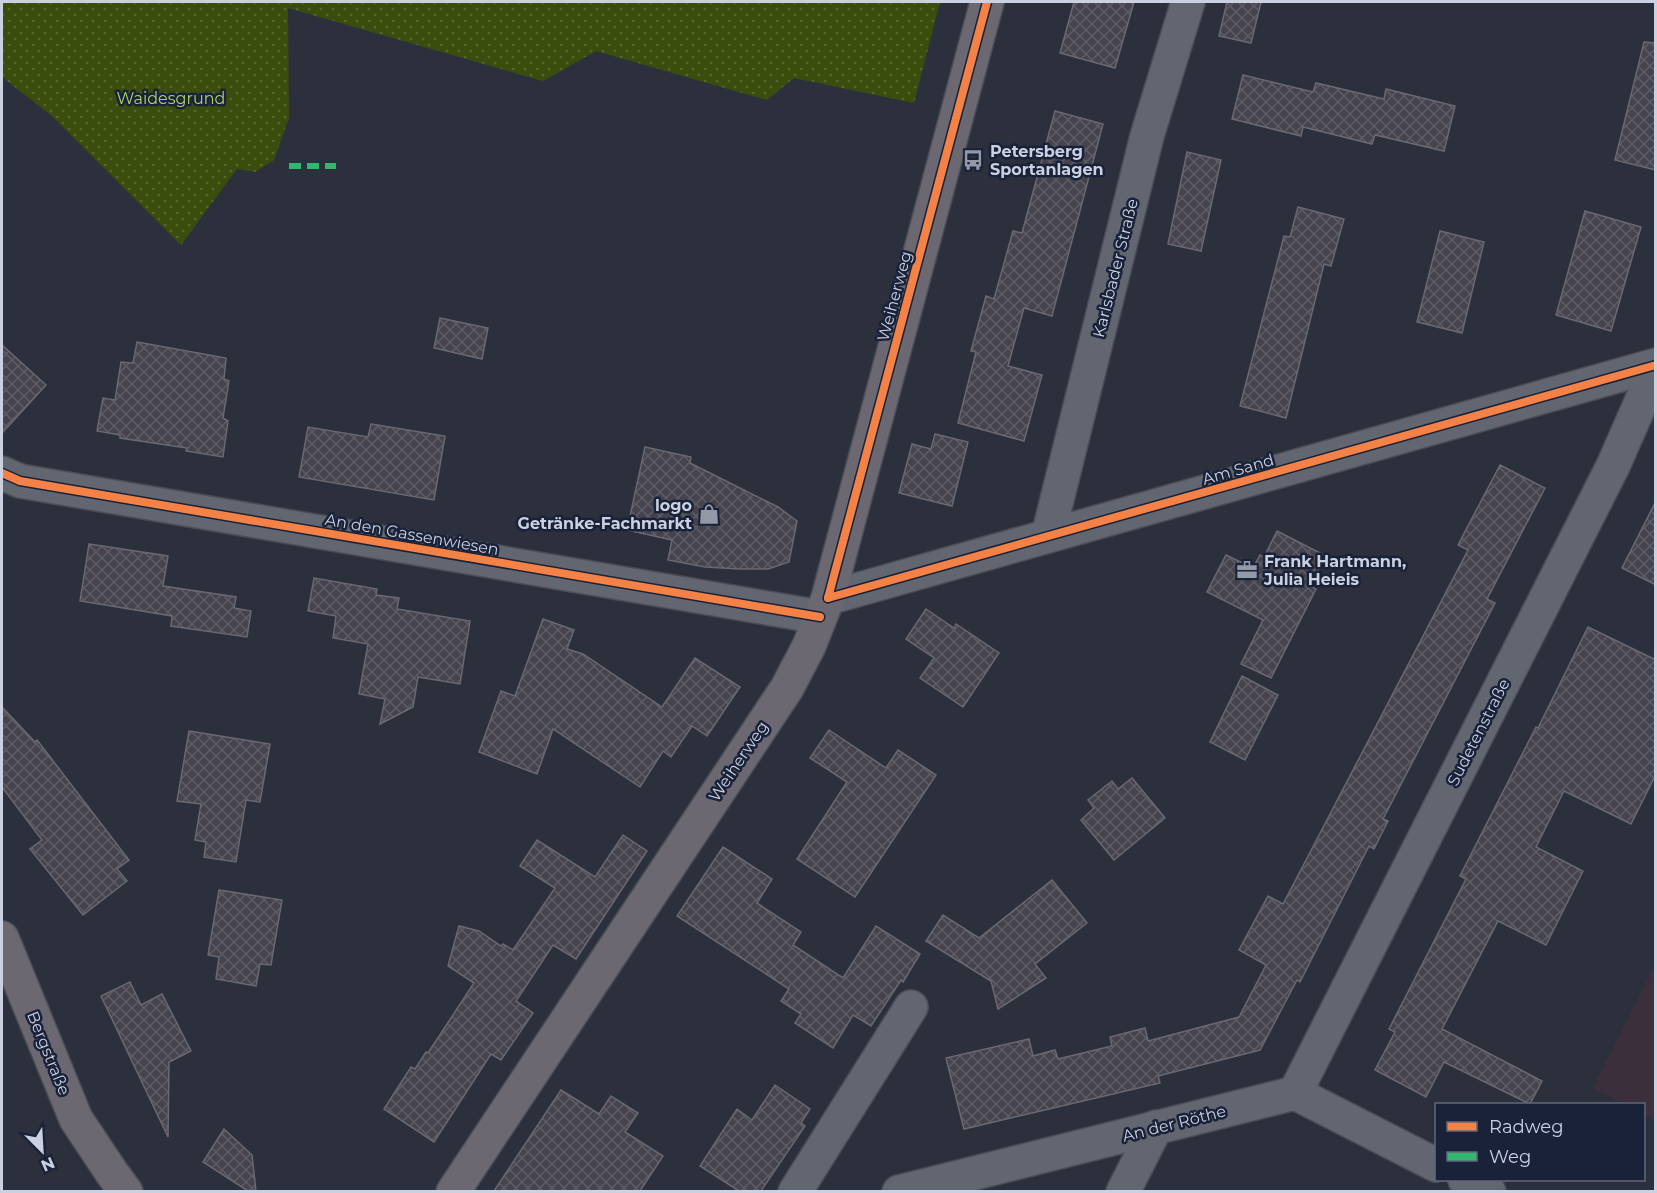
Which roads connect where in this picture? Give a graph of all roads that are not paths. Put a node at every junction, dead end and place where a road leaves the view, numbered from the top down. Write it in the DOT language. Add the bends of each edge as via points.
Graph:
graph roads {
  1 [pos="987,2"];
  2 [pos="1188,2"];
  3 [pos="1656,366"];
  4 [pos="2,473"];
  5 [pos="1048,536"];
  6 [pos="824,607"];
  7 [pos="2,938"];
  8 [pos="911,1007"];
  9 [pos="1295,1093"];
  10 [pos="1156,1127"];
  11 [pos="1435,1164"];
  12 [pos="1470,1181"];
  13 [pos="126,1191"];
  14 [pos="453,1191"];
  15 [pos="795,1191"];
  16 [pos="899,1191"];
  17 [pos="1123,1191"];
  18 [pos="1489,1191"];
  1 -- 6 [label="main road, Weiherweg"];
  2 -- 5 [label="street, Karlsbader Straße" via="1147,136"];
  3 -- 5 [label="street, Am Sand"];
  3 -- 9 [label="street, Sudetenstraße" via="1613,466"];
  4 -- 6 [label="street, An den Gassenwiesen" via="20,481"];
  5 -- 6 [label="street, Am Sand"];
  6 -- 14 [label="main road, Weiherweg" via="787,688"];
  7 -- 13 [label="main road, Bergstraße" via="76,1119"];
  8 -- 15 [label="street"];
  9 -- 10 [label="street, An der Röthe"];
  9 -- 11 [label="street"];
  10 -- 16 [label="street, An der Röthe"];
  10 -- 17 [label="street"];
  12 -- 18 [label="street"];
}
